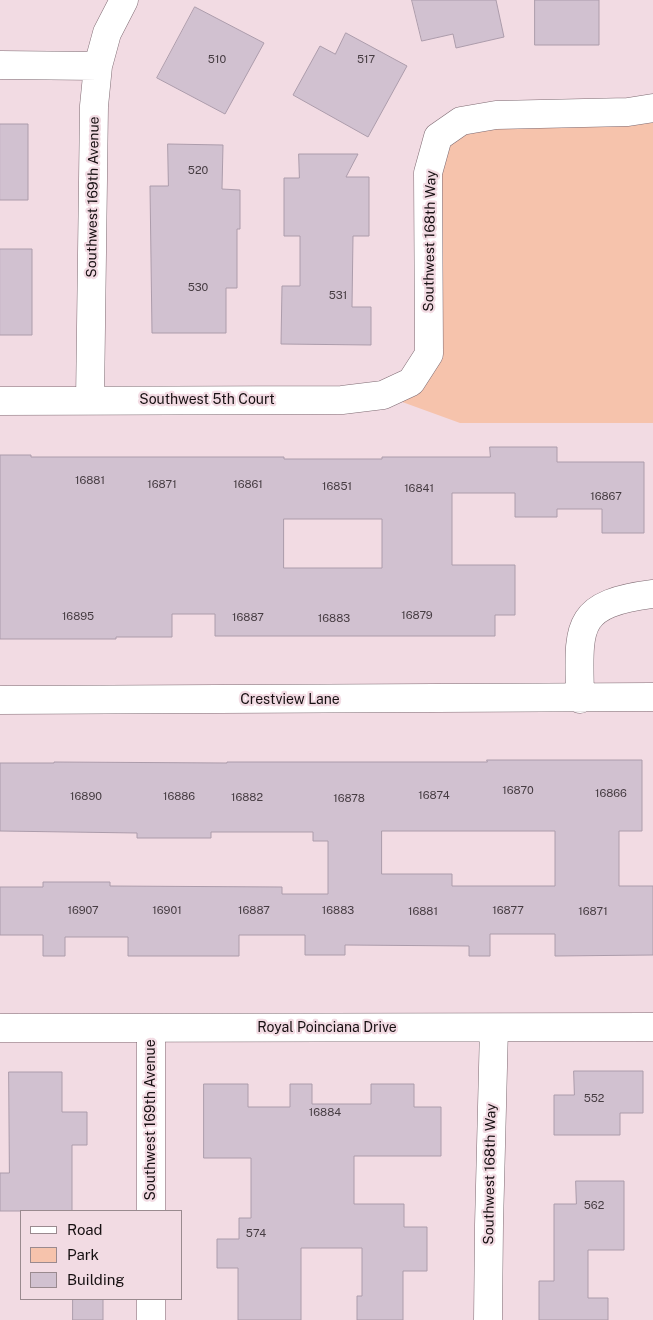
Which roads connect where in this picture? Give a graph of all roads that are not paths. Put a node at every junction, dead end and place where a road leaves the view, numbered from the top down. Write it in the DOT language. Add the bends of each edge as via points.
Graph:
graph roads {
  1 [pos="124,0"];
  2 [pos="0,65"];
  3 [pos="98,66"];
  4 [pos="653,108"];
  5 [pos="412,382"];
  6 [pos="90,400"];
  7 [pos="0,401"];
  8 [pos="653,594"];
  9 [pos="653,697"];
  10 [pos="580,699"];
  11 [pos="0,700"];
  12 [pos="653,1027"];
  13 [pos="0,1028"];
  14 [pos="151,1028"];
  15 [pos="494,1028"];
  16 [pos="151,1210"];
  17 [pos="151,1300"];
  18 [pos="151,1320"];
  19 [pos="488,1320"];
  1 -- 3 [label="street, Southwest 169th Avenue" via="107,33"];
  2 -- 3 [label="street"];
  3 -- 6 [label="street, Southwest 169th Avenue" via="94,106"];
  4 -- 5 [label="street, Southwest 168th Way" via="628,112 496,115 461,121 438,137 428,173 429,354"];
  5 -- 6 [label="street, Southwest 5th Court" via="383,395 342,400"];
  6 -- 7 [label="street, Southwest 5th Court"];
  8 -- 10 [label="street" via="613,602 598,608 587,620 579,648"];
  9 -- 10 [label="street, Crestview Lane"];
  10 -- 11 [label="street, Crestview Lane"];
  12 -- 15 [label="street, Royal Poinciana Drive"];
  13 -- 14 [label="street, Royal Poinciana Drive"];
  14 -- 15 [label="street, Royal Poinciana Drive"];
  14 -- 16 [label="street, Southwest 169th Avenue"];
  15 -- 19 [label="street, Southwest 168th Way"];
  17 -- 18 [label="street"];
}
